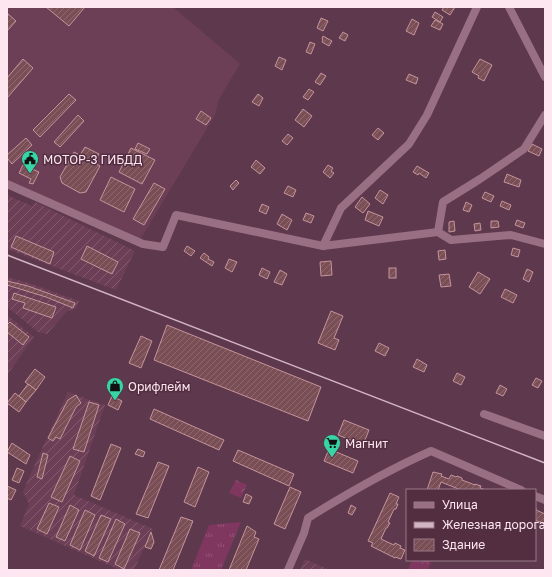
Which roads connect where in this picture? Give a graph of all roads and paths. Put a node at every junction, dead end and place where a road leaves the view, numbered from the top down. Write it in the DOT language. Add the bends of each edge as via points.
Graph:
graph roads {
  1 [pos="477,7"];
  2 [pos="509,7"];
  3 [pos="545,77"];
  4 [pos="545,115"];
  5 [pos="7,184"];
  6 [pos="438,232"];
  7 [pos="545,244"];
  8 [pos="322,246"];
  9 [pos="484,414"];
  10 [pos="545,436"];
  11 [pos="519,489"];
  12 [pos="288,570"];
  1 -- 8 [label="street" via="427,115 416,132 408,144 341,208"];
  2 -- 3 [label="street"];
  4 -- 6 [label="street" via="524,149 443,202"];
  5 -- 8 [label="street" via="143,244 164,247 176,215"];
  6 -- 7 [label="street" via="451,240 511,235"];
  6 -- 8 [label="street"];
  9 -- 10 [label="street"];
  11 -- 12 [label="street" via="431,451 351,491 308,518"];
}
